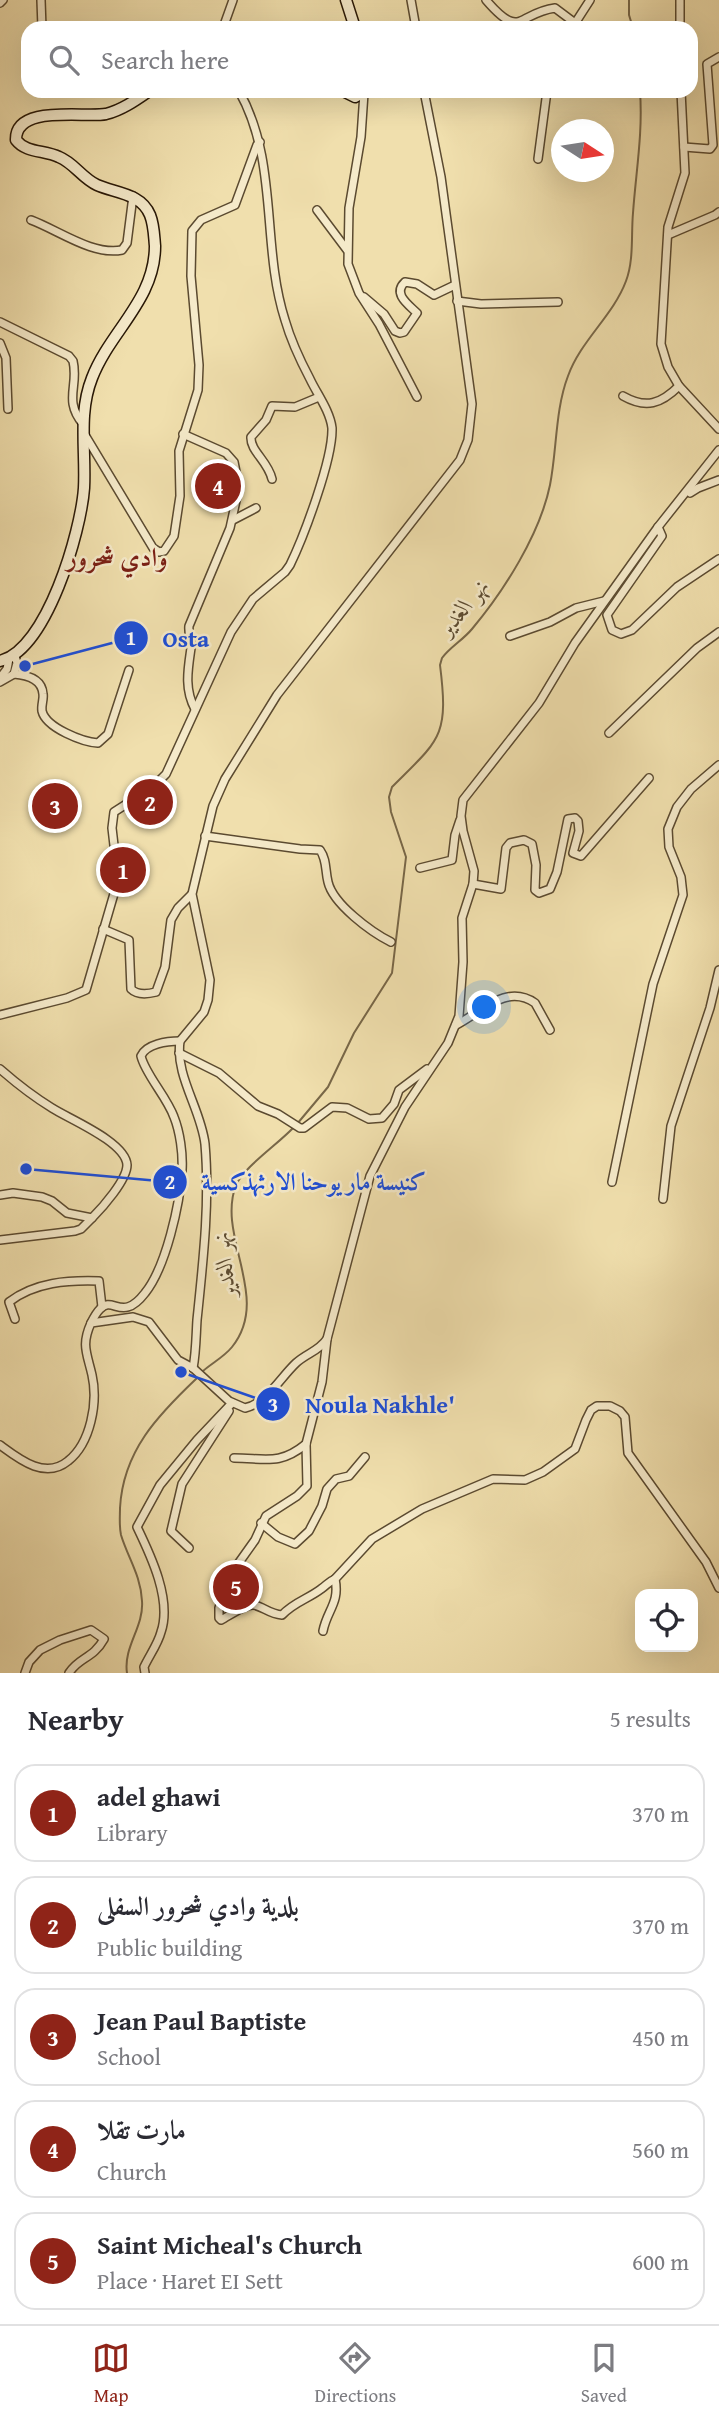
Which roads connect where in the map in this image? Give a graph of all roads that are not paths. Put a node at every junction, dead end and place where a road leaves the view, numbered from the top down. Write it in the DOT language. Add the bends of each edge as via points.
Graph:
graph roads {
  1 [pos="41,0"];
  2 [pos="233,0"];
  3 [pos="346,0"];
  4 [pos="411,0"];
  5 [pos="486,0"];
  6 [pos="590,0"];
  7 [pos="680,0"];
  8 [pos="42,21"];
  9 [pos="226,21"];
  10 [pos="353,21"];
  11 [pos="415,21"];
  12 [pos="508,21"];
  13 [pos="523,21"];
  14 [pos="569,21"];
  15 [pos="576,21"];
  16 [pos="680,21"];
  17 [pos="719,57"];
  18 [pos="139,98"];
  19 [pos="243,98"];
  20 [pos="364,98"];
  21 [pos="425,98"];
  22 [pos="546,98"];
  23 [pos="681,98"];
  24 [pos="261,142"];
  25 [pos="684,147"];
  26 [pos="538,159"];
  27 [pos="133,196"];
  28 [pos="317,210"];
  29 [pos="719,212"];
  30 [pos="31,220"];
  31 [pos="668,235"];
  32 [pos="347,250"];
  33 [pos="455,285"];
  34 [pos="359,293"];
  35 [pos="457,301"];
  36 [pos="558,302"];
  37 [pos="0,323"];
  38 [pos="0,343"];
  39 [pos="679,386"];
  40 [pos="623,396"];
  41 [pos="319,397"];
  42 [pos="417,397"];
  43 [pos="8,409"];
  44 [pos="83,428"];
  45 [pos="719,429"];
  46 [pos="183,434"];
  47 [pos="719,450"];
  48 [pos="272,479"];
  49 [pos="719,480"];
  50 [pos="680,499"];
  51 [pos="256,509"];
  52 [pos="233,520"];
  53 [pos="658,527"];
  54 [pos="719,559"];
  55 [pos="605,601"];
  56 [pos="719,632"];
  57 [pos="510,636"];
  58 [pos="8,659"];
  59 [pos="129,670"];
  60 [pos="14,674"];
  61 [pos="0,680"];
  62 [pos="195,709"];
  63 [pos="609,733"];
  64 [pos="719,765"];
  65 [pos="649,779"];
  66 [pos="461,816"];
  67 [pos="205,836"];
  68 [pos="420,868"];
  69 [pos="473,884"];
  70 [pos="192,894"];
  71 [pos="103,929"];
  72 [pos="391,942"];
  73 [pos="719,970"];
  74 [pos="0,1015"];
  75 [pos="456,1025"];
  76 [pos="551,1030"];
  77 [pos="180,1041"];
  78 [pos="179,1053"];
  79 [pos="430,1067"];
  80 [pos="0,1069"];
  81 [pos="612,1182"];
  82 [pos="0,1195"];
  83 [pos="663,1199"];
  84 [pos="92,1218"];
  85 [pos="0,1240"];
  86 [pos="102,1307"];
  87 [pos="15,1319"];
  88 [pos="91,1323"];
  89 [pos="327,1339"];
  90 [pos="193,1368"];
  91 [pos="231,1405"];
  92 [pos="306,1444"];
  93 [pos="0,1445"];
  94 [pos="365,1457"];
  95 [pos="234,1458"];
  96 [pos="263,1519"];
  97 [pos="189,1548"];
  98 [pos="335,1579"];
  99 [pos="719,1588"];
  100 [pos="323,1632"];
  101 [pos="25,1673"];
  102 [pos="69,1673"];
  103 [pos="145,1673"];
  1 -- 8 [label="street"];
  2 -- 9 [label="street"];
  3 -- 10 [label="main road"];
  4 -- 11 [label="street"];
  5 -- 12 [label="street"];
  6 -- 15 [label="street"];
  7 -- 16 [label="street"];
  13 -- 14 [label="street" via="555,8"];
  17 -- 25 [label="street" via="707,64 713,145 702,150"];
  18 -- 27 [label="main road" via="108,114 43,116 26,121 15,133 25,149 63,158 95,184"];
  19 -- 24 [label="street"];
  20 -- 32 [label="street"];
  21 -- 33 [label="street"];
  22 -- 26 [label="street"];
  23 -- 25 [label="street"];
  24 -- 41 [label="street" via="284,318"];
  24 -- 46 [label="street" via="235,205 201,220 192,230 199,379 196,402"];
  25 -- 31 [label="street" via="685,173"];
  27 -- 30 [label="street" via="127,243 122,250 89,246"];
  27 -- 44 [label="main road" via="149,212 155,229 152,270 137,306 92,377"];
  28 -- 32 [label="street"];
  29 -- 31 [label="street"];
  31 -- 39 [label="street" via="661,344"];
  32 -- 34 [label="street"];
  33 -- 34 [label="street" via="434,295 417,284 401,285 404,301 417,313 400,333"];
  33 -- 35 [label="street"];
  34 -- 42 [label="street"];
  35 -- 36 [label="street"];
  35 -- 67 [label="street" via="472,404 466,450 277,695 225,779"];
  37 -- 44 [label="street" via="73,361 73,410"];
  38 -- 43 [label="street" via="6,358"];
  39 -- 40 [label="street" via="651,404"];
  39 -- 45 [label="street"];
  41 -- 48 [label="street" via="295,407 272,406 267,420 251,437"];
  41 -- 62 [label="street" via="331,422 331,438 294,557 285,572 247,607"];
  44 -- 46 [label="street" via="139,528 159,552 174,536"];
  44 -- 58 [label="main road" via="80,516 63,571 43,622"];
  46 -- 52 [label="street" via="226,453 234,462 239,487"];
  47 -- 50 [label="street"];
  49 -- 50 [label="street"];
  50 -- 53 [label="street"];
  51 -- 52 [label="street"];
  52 -- 62 [label="street" via="189,626 188,688"];
  53 -- 54 [label="street" via="662,536 607,615 612,629 621,634"];
  53 -- 55 [label="street"];
  55 -- 57 [label="street"];
  55 -- 66 [label="street" via="539,703 463,800"];
  56 -- 63 [label="street"];
  58 -- 60 [label="street" via="17,663"];
  58 -- 61 [label="street"];
  59 -- 60 [label="street" via="108,734 99,743 78,739 47,719 42,711 41,685"];
  60 -- 61 [label="street"];
  62 -- 71 [label="street" via="166,775 114,812 118,880"];
  64 -- 81 [label="street" via="691,789 668,830 668,848 681,877 683,895 653,984"];
  65 -- 69 [label="street" via="581,856 573,853 578,821 568,819 550,889 535,890 535,854 532,844 524,841 506,848 500,890"];
  66 -- 68 [label="street" via="452,860"];
  66 -- 69 [label="street"];
  67 -- 70 [label="street"];
  67 -- 72 [label="street" via="320,849 331,889 355,917"];
  69 -- 75 [label="street" via="462,918 462,984"];
  70 -- 71 [label="street" via="171,920 165,967 156,992 131,989 129,940"];
  70 -- 77 [label="street" via="209,981 208,1000"];
  71 -- 74 [label="street" via="82,993"];
  73 -- 83 [label="street" via="671,1126"];
  75 -- 76 [label="street" via="497,1000 514,997 535,1003"];
  75 -- 79 [label="street"];
  77 -- 78 [label="street"];
  77 -- 86 [label="street" via="147,1048 141,1056 175,1118 182,1168 159,1270 131,1308"];
  78 -- 79 [label="street" via="219,1073 258,1106 304,1128 332,1107 347,1108 369,1119 382,1118 399,1090"];
  78 -- 90 [label="street" via="205,1143 204,1246"];
  79 -- 89 [label="street" via="370,1176"];
  80 -- 84 [label="street" via="50,1107 106,1139 125,1157 124,1175"];
  82 -- 84 [label="street" via="42,1196 67,1213"];
  84 -- 85 [label="street" via="75,1231"];
  86 -- 87 [label="street" via="99,1281 72,1280 46,1284 18,1296 9,1303"];
  86 -- 88 [label="street"];
  88 -- 90 [label="street" via="123,1317 144,1319 178,1360"];
  88 -- 93 [label="street" via="84,1341 93,1377 93,1408 76,1453 64,1464 46,1469"];
  89 -- 91 [label="street" via="253,1406"];
  89 -- 92 [label="street"];
  90 -- 91 [label="street"];
  91 -- 97 [label="street" via="182,1484 171,1531"];
  91 -- 103 [label="street" via="160,1485 137,1527 151,1554 163,1596 162,1631"];
  92 -- 95 [label="street" via="292,1455 272,1460"];
  92 -- 96 [label="street" via="307,1486"];
  94 -- 96 [label="street" via="349,1476 336,1479 327,1489 309,1531 295,1544 278,1537"];
  96 -- 98 [label="street" via="224,1588 221,1620 250,1605 282,1615"];
  98 -- 99 [label="street" via="372,1539 422,1509 493,1479 525,1480 543,1472 575,1449 591,1410 603,1405 625,1417 628,1453 706,1562"];
  98 -- 100 [label="street" via="338,1593"];
  101 -- 102 [label="street" via="40,1650 86,1631 96,1632 104,1639 97,1652"];
}
